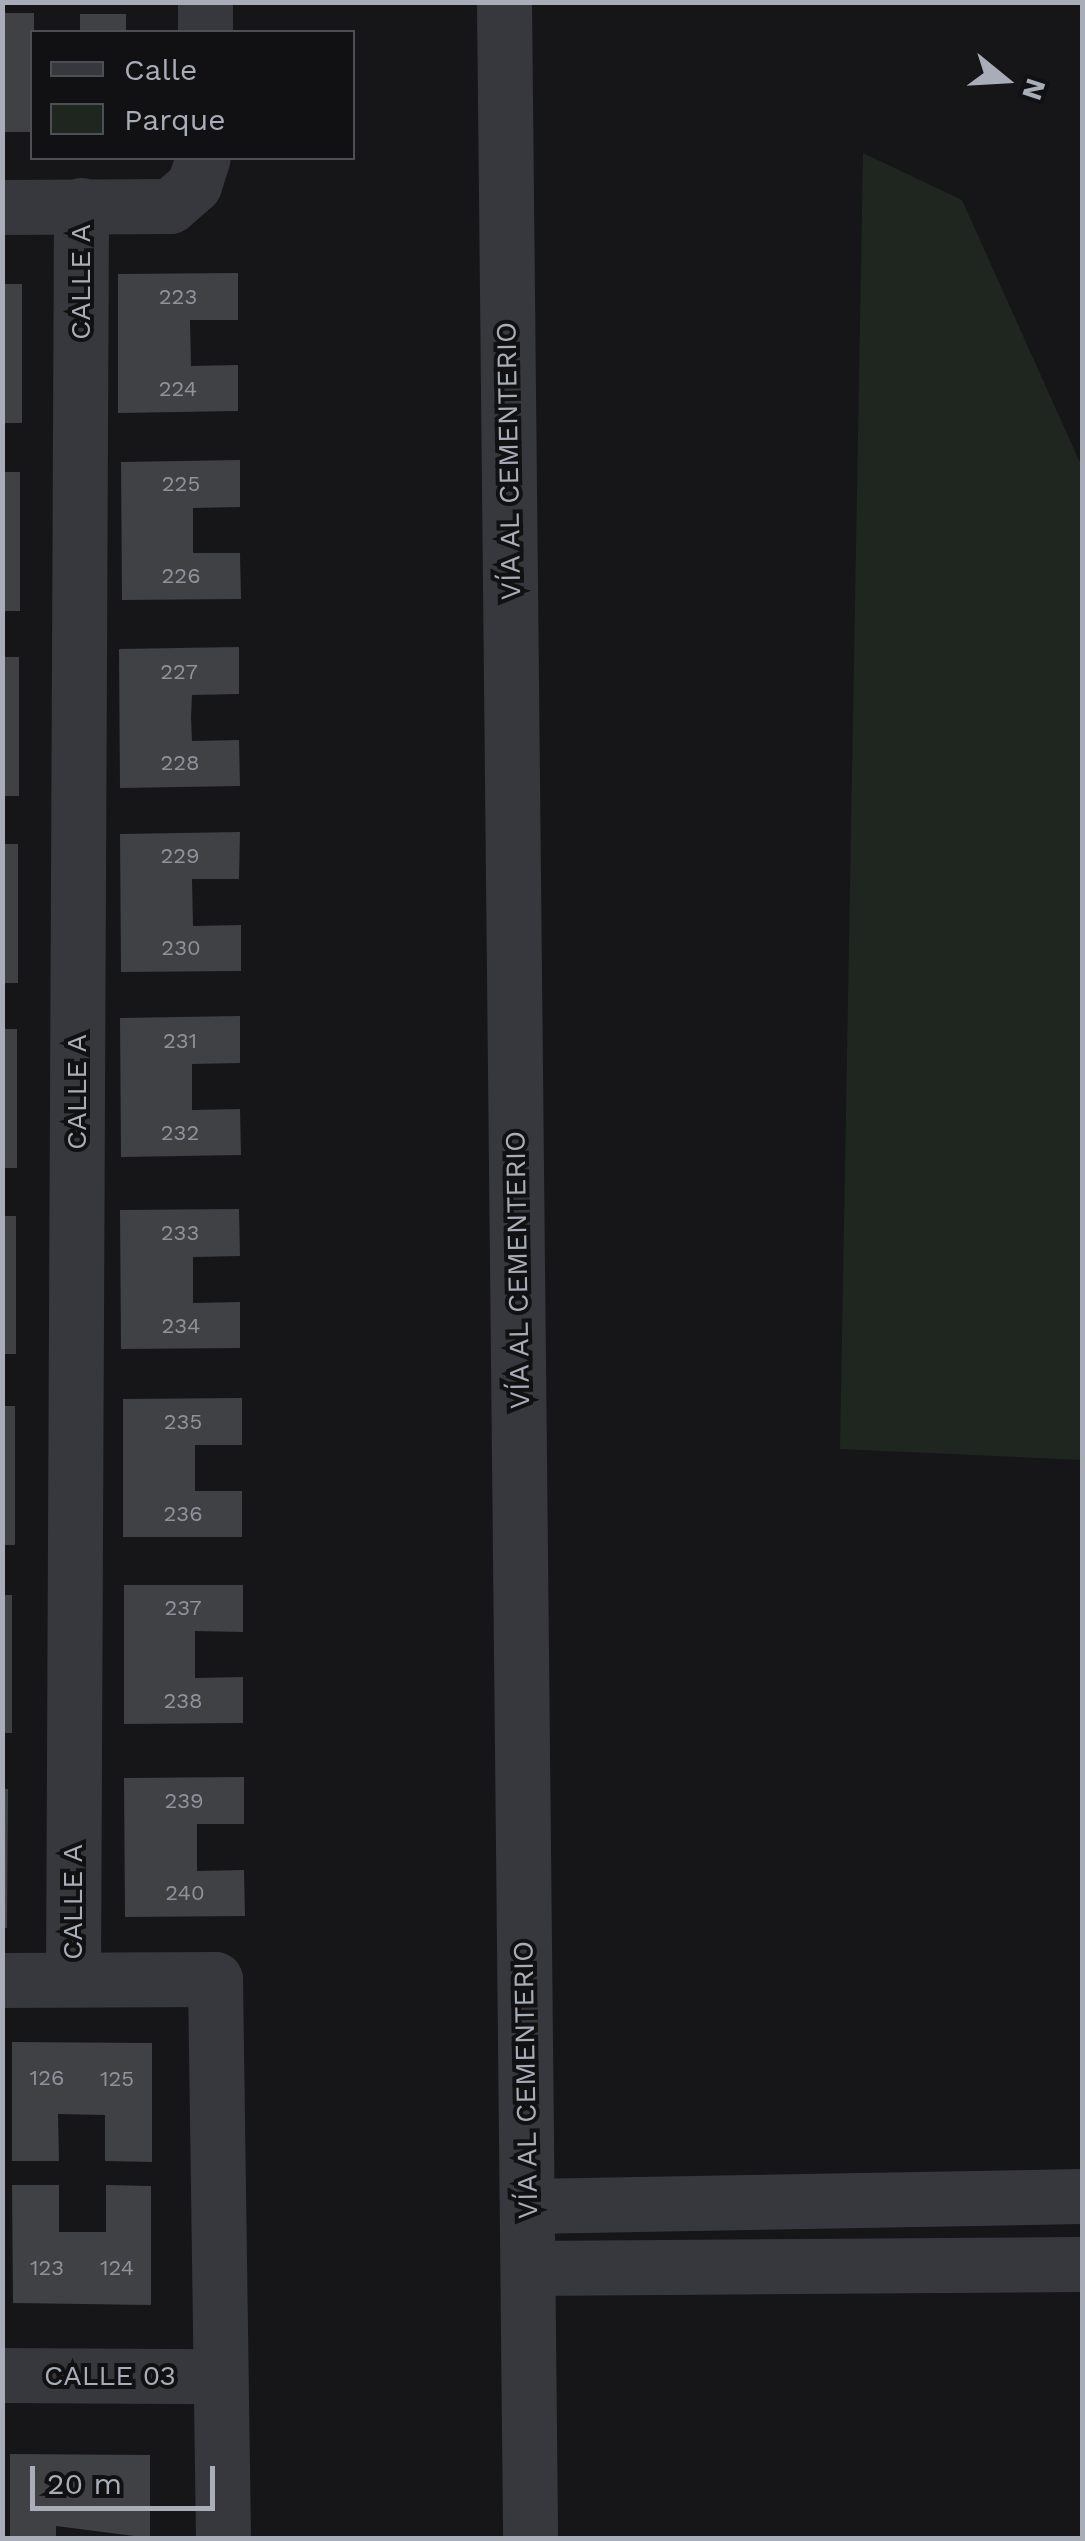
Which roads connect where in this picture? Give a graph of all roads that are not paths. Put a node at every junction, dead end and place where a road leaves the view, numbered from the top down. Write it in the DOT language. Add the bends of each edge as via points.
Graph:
graph roads {
  1 [pos="205,2"];
  2 [pos="504,2"];
  3 [pos="205,30"];
  4 [pos="198,171"];
  5 [pos="81,205"];
  6 [pos="2,207"];
  7 [pos="2,1980"];
  8 [pos="73,1980"];
  9 [pos="1082,2196"];
  10 [pos="528,2206"];
  11 [pos="1082,2264"];
  12 [pos="528,2268"];
  13 [pos="2,2375"];
  14 [pos="218,2376"];
  15 [pos="223,2538"];
  16 [pos="530,2538"];
  1 -- 3 [label="street"];
  2 -- 10 [label="street, VÍA AL CEMENTERIO"];
  4 -- 5 [label="street" via="170,206"];
  5 -- 6 [label="street"];
  5 -- 8 [label="street, CALLE A"];
  7 -- 8 [label="street"];
  8 -- 14 [label="street" via="216,1979"];
  9 -- 10 [label="street"];
  10 -- 12 [label="street, VÍA AL CEMENTERIO"];
  11 -- 12 [label="street"];
  12 -- 16 [label="street, VÍA AL CEMENTERIO"];
  13 -- 14 [label="street, CALLE 03"];
  14 -- 15 [label="street"];
}
